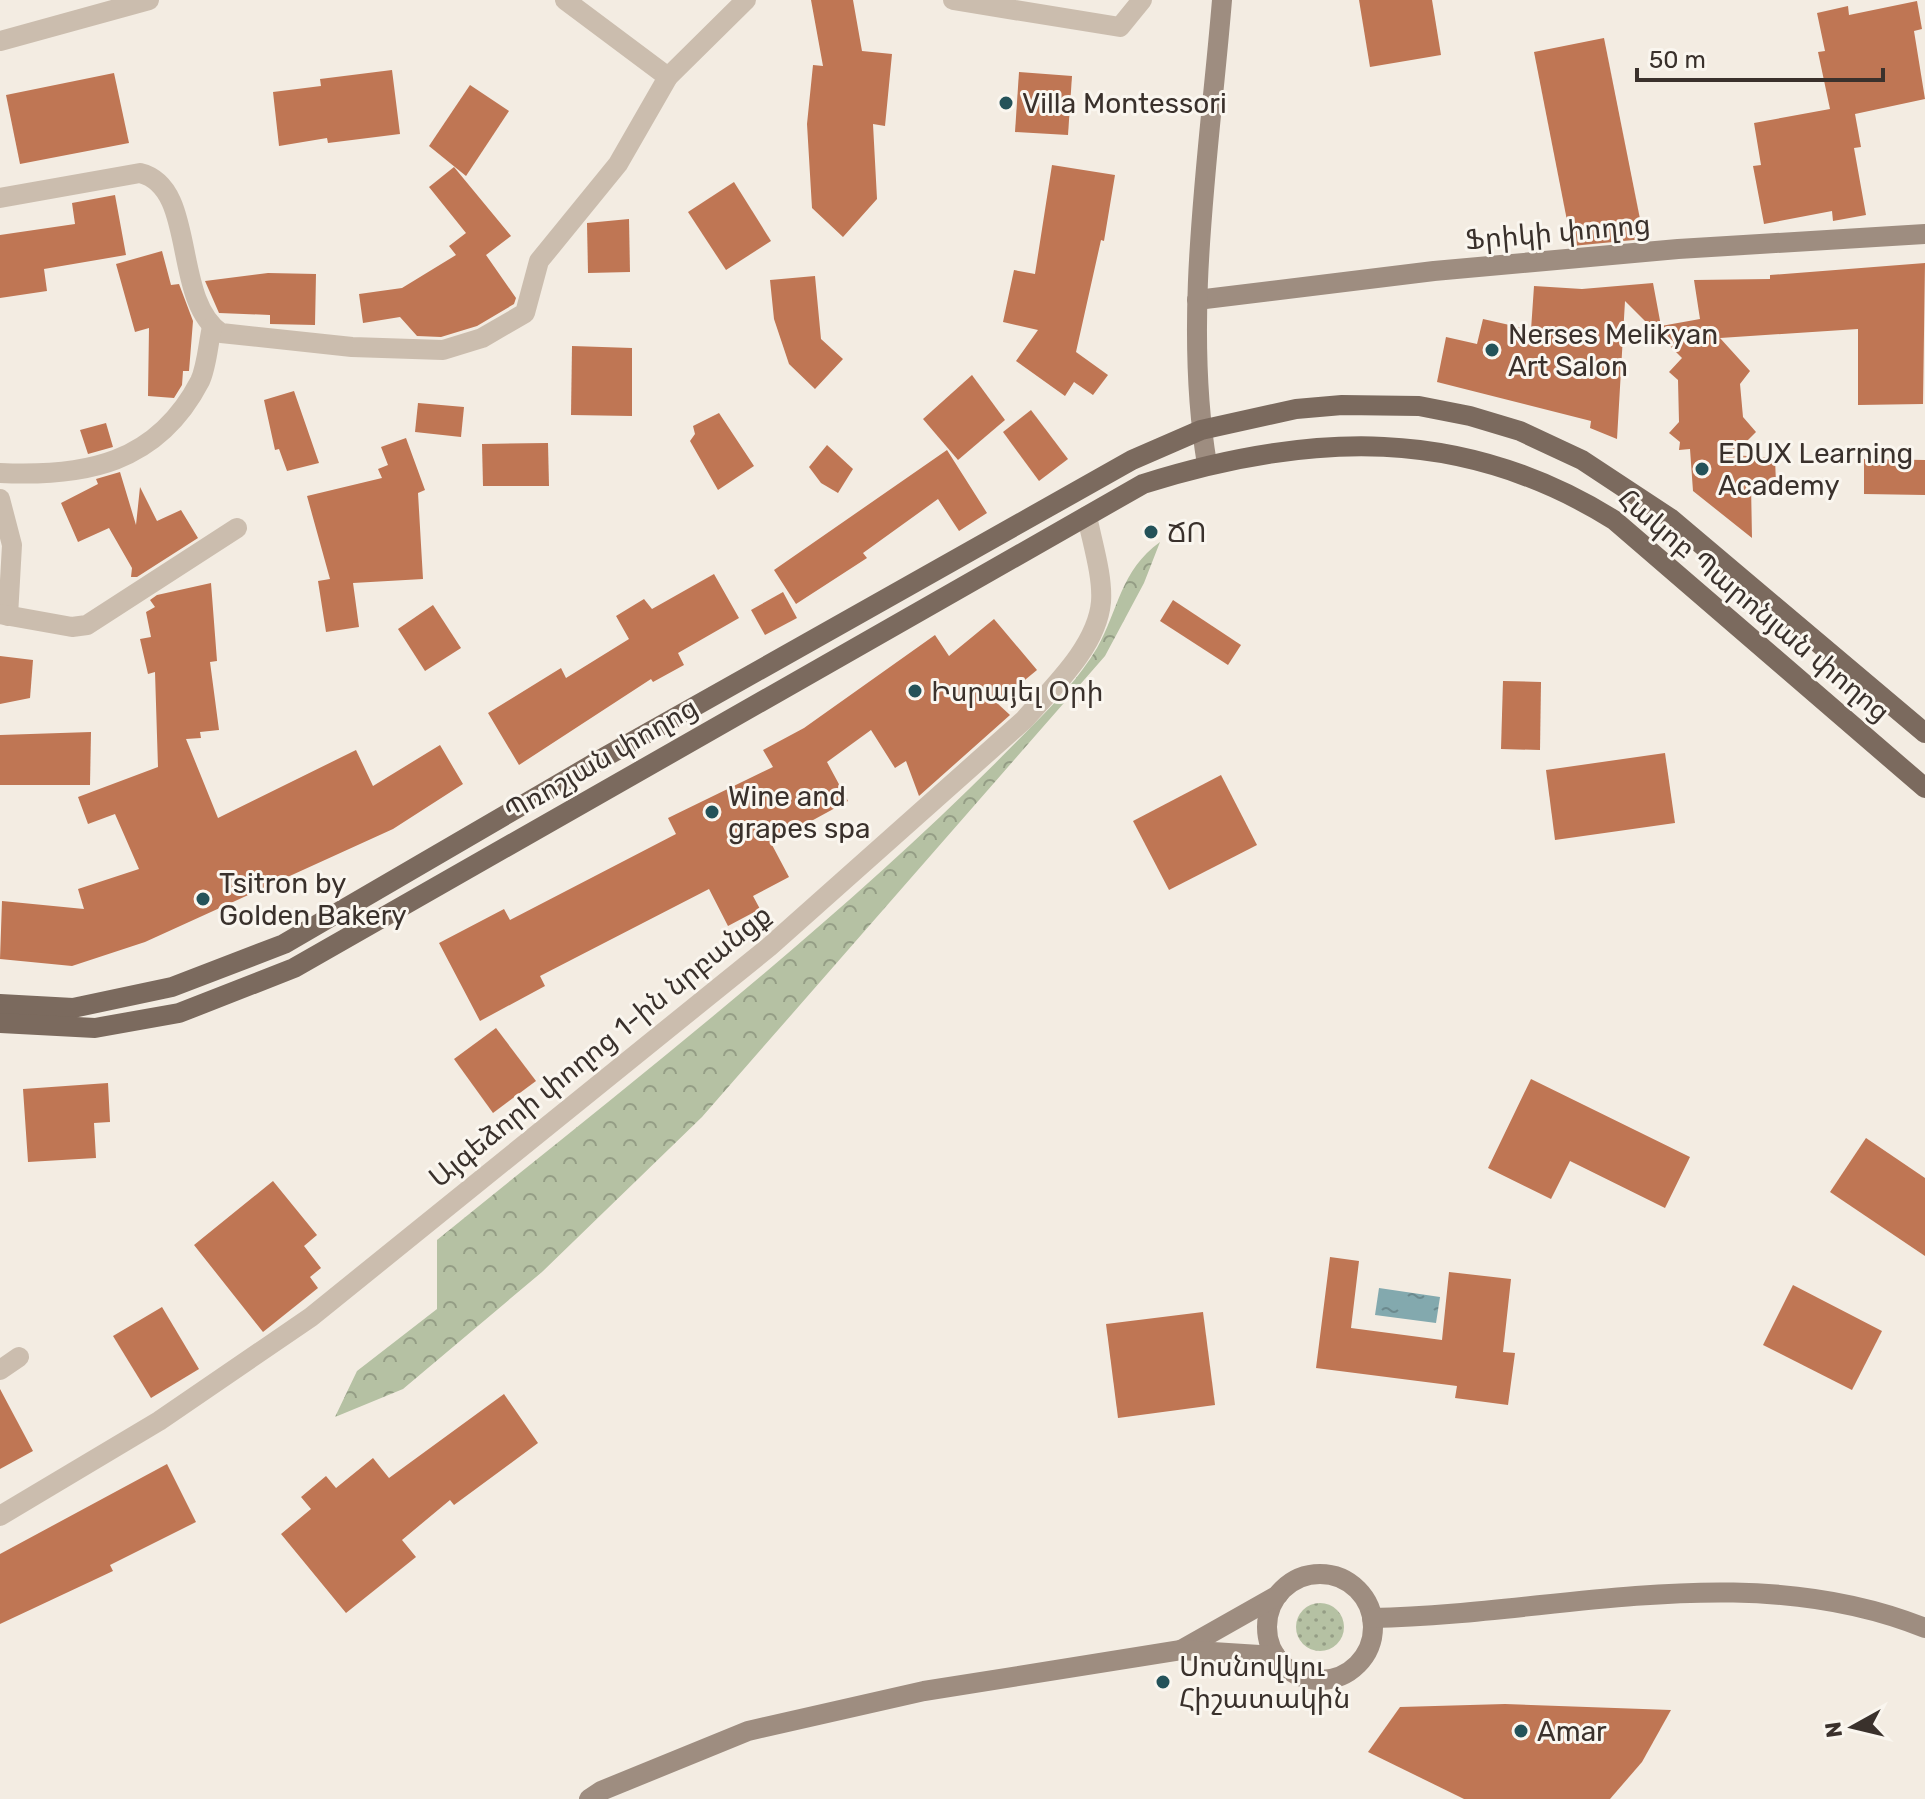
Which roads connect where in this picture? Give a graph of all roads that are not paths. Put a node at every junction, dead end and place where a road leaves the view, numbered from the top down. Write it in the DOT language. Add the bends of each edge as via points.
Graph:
graph roads {
  1 [pos="149,0"];
  2 [pos="565,0"];
  3 [pos="746,0"];
  4 [pos="953,0"];
  5 [pos="1142,0"];
  6 [pos="1222,0"];
  7 [pos="0,41"];
  8 [pos="668,77"];
  9 [pos="0,198"];
  10 [pos="1925,234"];
  11 [pos="1197,300"];
  12 [pos="212,327"];
  13 [pos="1201,430"];
  14 [pos="1207,464"];
  15 [pos="0,473"];
  16 [pos="0,499"];
  17 [pos="1087,516"];
  18 [pos="237,528"];
  19 [pos="4,615"];
  20 [pos="1925,733"];
  21 [pos="1925,788"];
  22 [pos="0,1004"];
  23 [pos="0,1023"];
  24 [pos="19,1357"];
  25 [pos="0,1370"];
  26 [pos="0,1516"];
  27 [pos="1278,1594"];
  28 [pos="1372,1618"];
  29 [pos="1925,1628"];
  30 [pos="1181,1650"];
  31 [pos="1276,1656"];
  32 [pos="589,1799"];
  1 -- 7 [label="street"];
  2 -- 8 [label="street"];
  3 -- 8 [label="street"];
  4 -- 5 [label="street" via="1120,27"];
  6 -- 11 [label="street"];
  8 -- 12 [label="street" via="618,164 539,261 525,313 514,321 443,350 234,337"];
  9 -- 12 [label="street" via="140,173 156,177 169,192 196,298"];
  10 -- 11 [label="street, Ֆրիկի փողոց" via="1434,271"];
  11 -- 13 [label="street"];
  12 -- 15 [label="street" via="201,379 169,428 120,460 55,475"];
  13 -- 14 [label="street"];
  13 -- 20 [label="main road, Հակոբ Պարոնյան փողոց" via="1296,409 1342,405 1419,406 1520,431 1582,460 1670,518"];
  13 -- 22 [label="main road, Պռոշյան փողոց" via="1132,460 284,944 172,987 73,1008"];
  14 -- 17 [label="main road, Պռոշյան փողոց" via="1143,484"];
  14 -- 21 [label="main road, Հակոբ Պարոնյան փողոց" via="1298,447 1414,448 1462,455 1576,496 1614,520"];
  16 -- 19 [label="street" via="12,545"];
  17 -- 23 [label="main road, Պռոշյան փողոց" via="294,968 179,1013 95,1028"];
  17 -- 26 [label="street, Այգեձորի փողոց 1-ին նրբանցք" via="1101,601 1096,623 1024,720 769,947 311,1317 159,1421"];
  18 -- 19 [label="street" via="87,625"];
  24 -- 25 [label="street"];
  27 -- 28 [label="street" via="1304,1576 1335,1576 1358,1590"];
  27 -- 30 [label="street"];
  27 -- 31 [label="street" via="1267,1625"];
  28 -- 29 [label="street" via="1503,1611 1636,1594 1741,1592 1823,1599"];
  28 -- 31 [label="street" via="1370,1646 1346,1674 1317,1681 1302,1677"];
  30 -- 31 [label="street"];
  30 -- 32 [label="street" via="924,1691 748,1731"];
}
